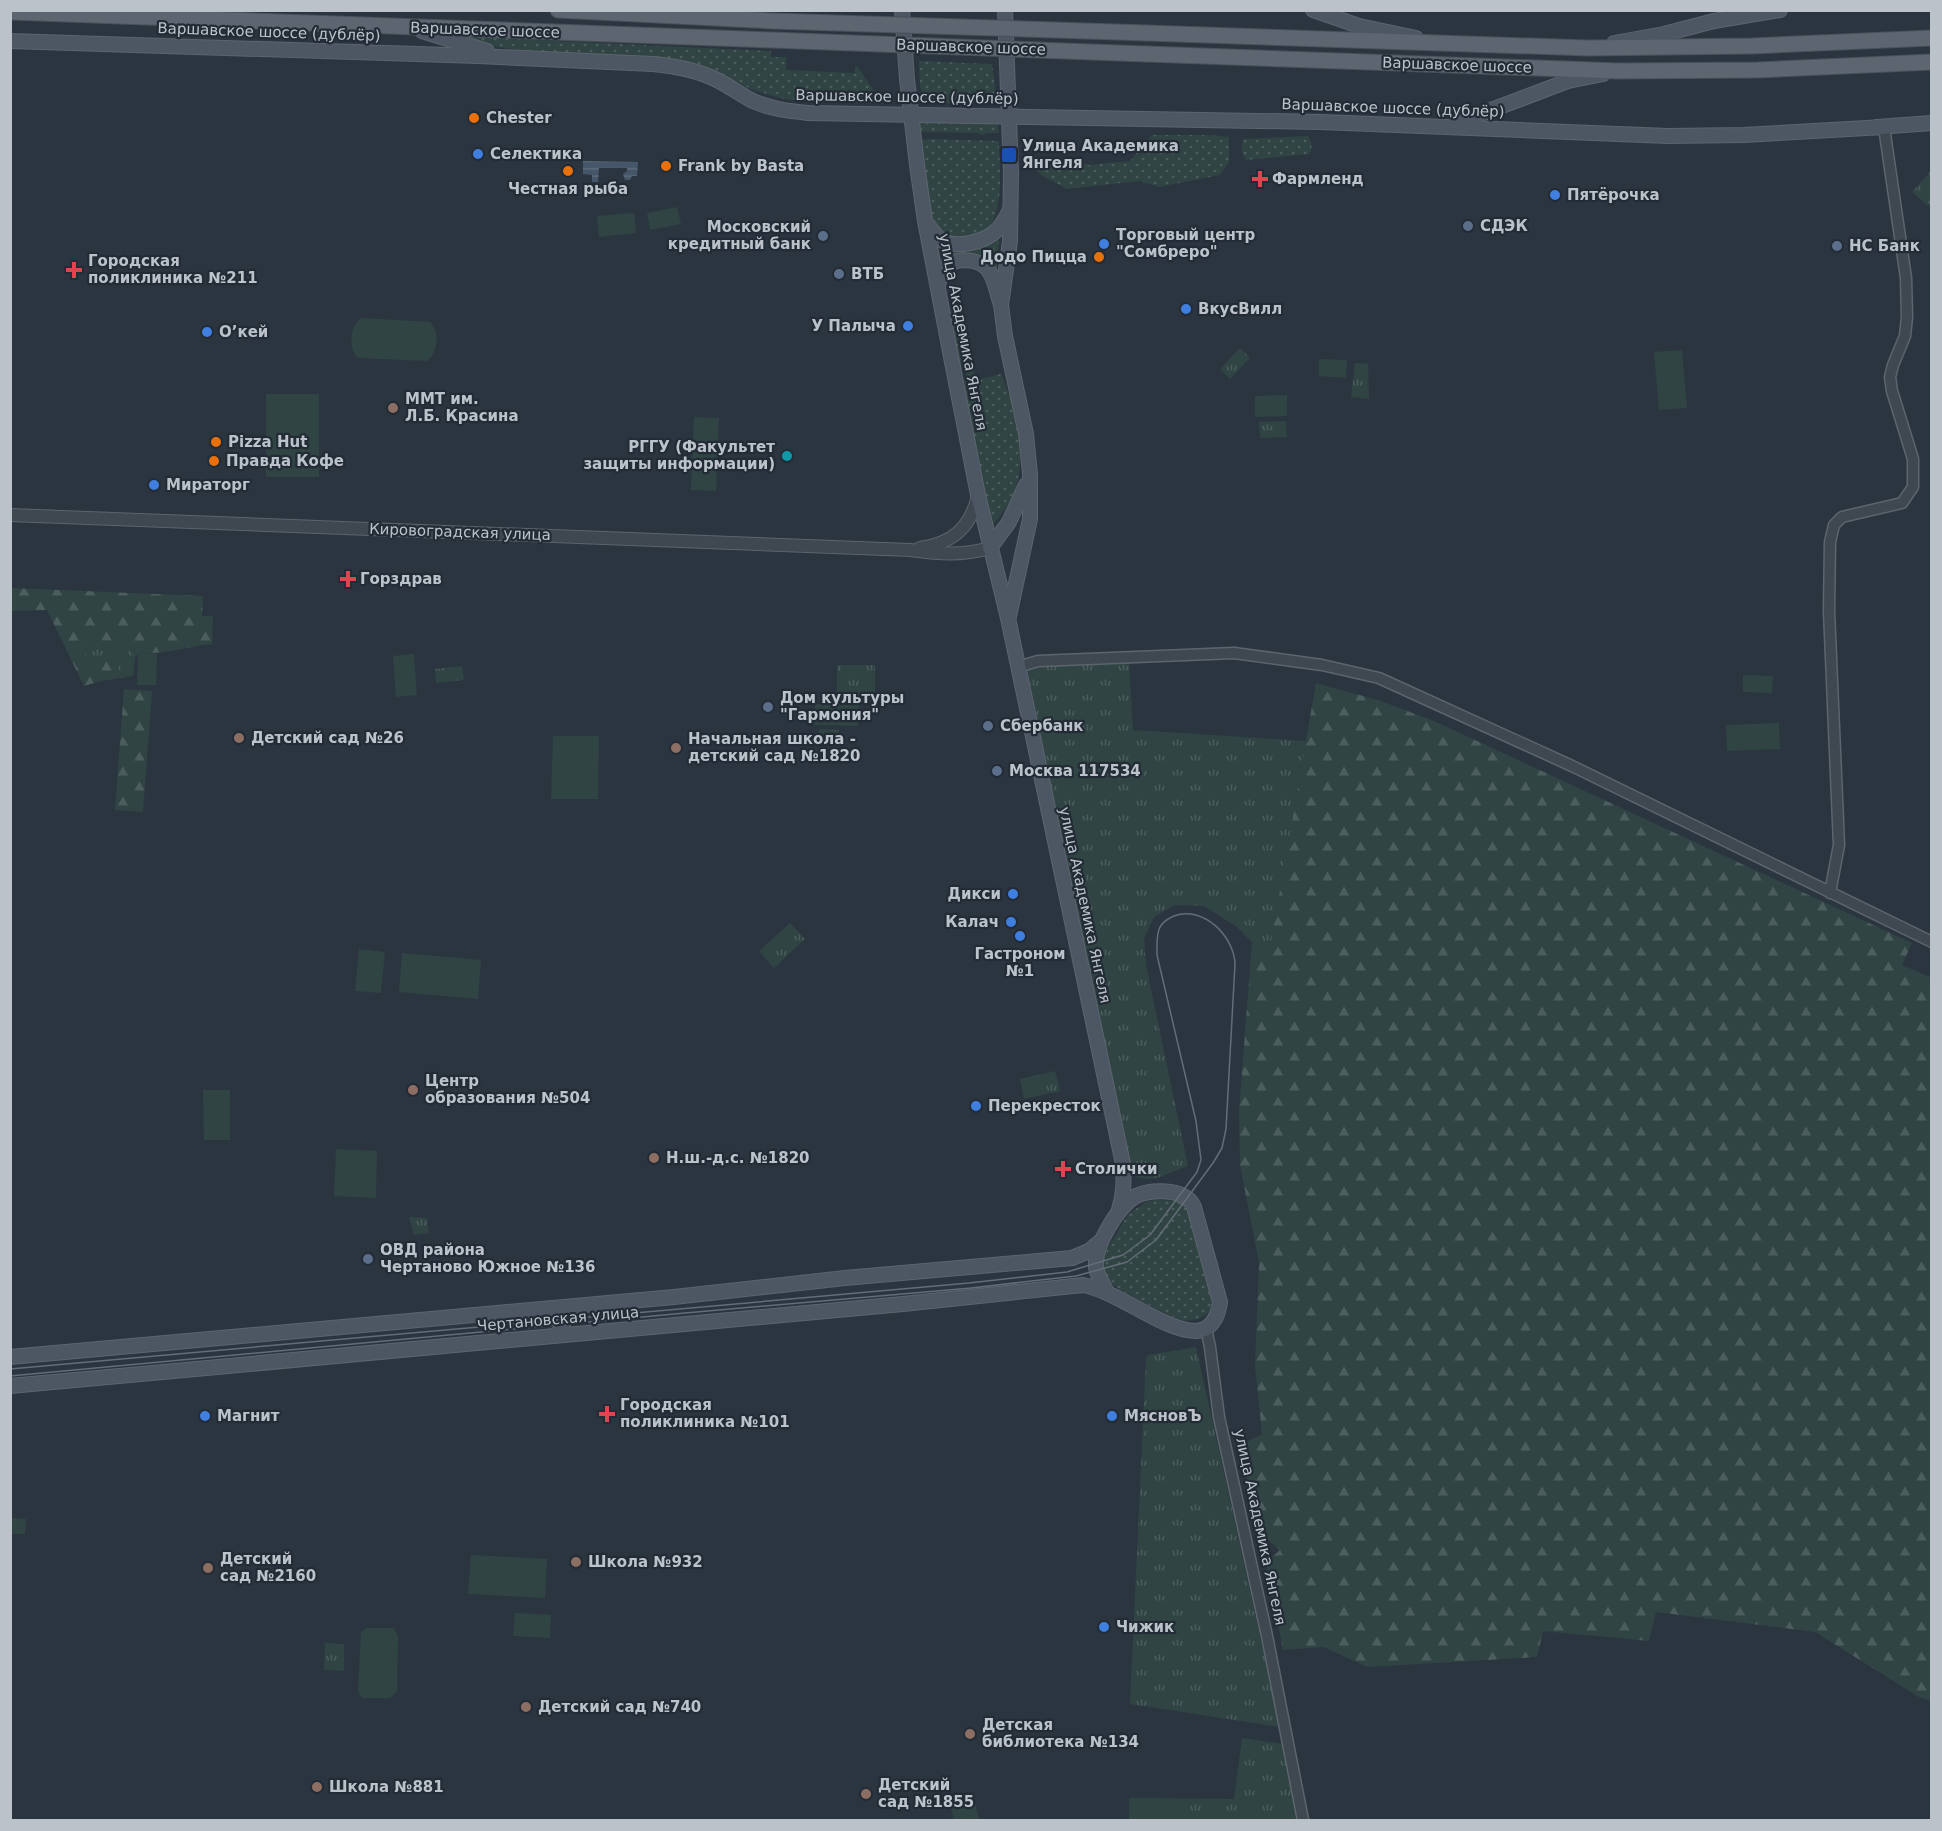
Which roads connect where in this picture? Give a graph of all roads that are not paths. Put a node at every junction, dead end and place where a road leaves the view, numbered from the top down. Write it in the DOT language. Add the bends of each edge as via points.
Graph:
graph roads {
  1 [pos="558,10"];
  2 [pos="902,10"];
  3 [pos="1005,10"];
  4 [pos="1313,10"];
  5 [pos="1780,10"];
  6 [pos="10,12"];
  7 [pos="409,28"];
  8 [pos="1932,38"];
  9 [pos="10,40"];
  10 [pos="1435,42"];
  11 [pos="1588,48"];
  12 [pos="515,58"];
  13 [pos="1932,62"];
  14 [pos="1619,71"];
  15 [pos="911,116"];
  16 [pos="1011,117"];
  17 [pos="1932,123"];
  18 [pos="1446,126"];
  19 [pos="1884,127"];
  20 [pos="1010,209"];
  21 [pos="925,220"];
  22 [pos="938,286"];
  23 [pos="1001,305"];
  24 [pos="1030,474"];
  25 [pos="978,495"];
  26 [pos="10,515"];
  27 [pos="990,548"];
  28 [pos="910,550"];
  29 [pos="1008,618"];
  30 [pos="1018,667"];
  31 [pos="1830,893"];
  32 [pos="1932,942"];
  33 [pos="1123,1164"];
  34 [pos="1169,1192"];
  35 [pos="1118,1212"];
  36 [pos="1101,1241"];
  37 [pos="1107,1292"];
  38 [pos="556,1308"];
  39 [pos="1206,1328"];
  40 [pos="554,1336"];
  41 [pos="10,1357"];
  42 [pos="10,1386"];
  43 [pos="1303,1821"];
  1 -- 10 [label="main road, Варшавское шоссе, bridge" via="773,21"];
  2 -- 15 [label="main road, улица Академика Янгеля"];
  3 -- 16 [label="main road, улица Академика Янгеля"];
  4 -- 10 [label="main road" via="1359,26"];
  5 -- 11 [label="main road"];
  6 -- 7 [label="main road, Варшавское шоссе"];
  7 -- 12 [label="main road"];
  7 -- 14 [label="main road, Варшавское шоссе, bridge"];
  8 -- 11 [label="main road, Варшавское шоссе"];
  9 -- 12 [label="main road, Варшавское шоссе (дублёр)"];
  10 -- 11 [label="main road, Варшавское шоссе"];
  12 -- 15 [label="main road, Варшавское шоссе (дублёр)" via="674,66 707,76 753,101 781,110"];
  13 -- 14 [label="main road, Варшавское шоссе"];
  14 -- 18 [label="main road" via="1568,81"];
  15 -- 16 [label="main road, Варшавское шоссе (дублёр)"];
  15 -- 21 [label="main road, улица Академика Янгеля"];
  16 -- 18 [label="main road, Варшавское шоссе (дублёр)"];
  16 -- 20 [label="main road, улица Академика Янгеля"];
  17 -- 19 [label="main road, Варшавское шоссе (дублёр)"];
  18 -- 19 [label="main road, Варшавское шоссе (дублёр)" via="1668,136"];
  19 -- 31 [label="street" via="1906,278 1907,317 1905,336 1890,377 1913,459 1913,487 1902,503 1842,517 1834,525 1830,542 1829,611 1839,845"];
  20 -- 21 [label="main road" via="991,235 961,244 940,239"];
  20 -- 23 [label="main road, улица Академика Янгеля"];
  21 -- 22 [label="main road, улица Академика Янгеля"];
  22 -- 23 [label="main road" via="950,264 979,263 990,272"];
  22 -- 25 [label="main road, улица Академика Янгеля"];
  23 -- 24 [label="main road, улица Академика Янгеля"];
  24 -- 27 [label="main road" via="1010,522"];
  24 -- 29 [label="main road, улица Академика Янгеля" via="1030,519"];
  25 -- 27 [label="main road, улица Академика Янгеля"];
  25 -- 28 [label="street, Кировоградская улица" via="974,512 961,531 940,543"];
  26 -- 28 [label="street, Кировоградская улица"];
  27 -- 28 [label="street, Кировоградская улица" via="958,554"];
  27 -- 29 [label="main road, улица Академика Янгеля"];
  29 -- 30 [label="main road, улица Академика Янгеля"];
  30 -- 31 [label="street" via="1038,661 1218,652 1291,660 1379,678 1572,766"];
  30 -- 33 [label="main road, улица Академика Янгеля"];
  31 -- 32 [label="street"];
  33 -- 34 [label="main road" via="1130,1182 1137,1187"];
  33 -- 35 [label="main road" via="1123,1198"];
  34 -- 35 [label="main road, Чертановская улица" via="1136,1196"];
  34 -- 39 [label="main road" via="1188,1198 1194,1207 1220,1302 1218,1315"];
  35 -- 36 [label="main road, Чертановская улица"];
  36 -- 37 [label="main road, Чертановская улица" via="1096,1264"];
  36 -- 38 [label="main road, Чертановская улица" via="1072,1258"];
  37 -- 39 [label="main road, Чертановская улица" via="1179,1327 1196,1331"];
  37 -- 40 [label="main road, Чертановская улица" via="1083,1285"];
  38 -- 40 [label="main road" via="562,1313 564,1324"];
  38 -- 41 [label="main road, Чертановская улица"];
  39 -- 43 [label="street, улица Академика Янгеля" via="1219,1417"];
  40 -- 42 [label="main road, Чертановская улица"];
}
